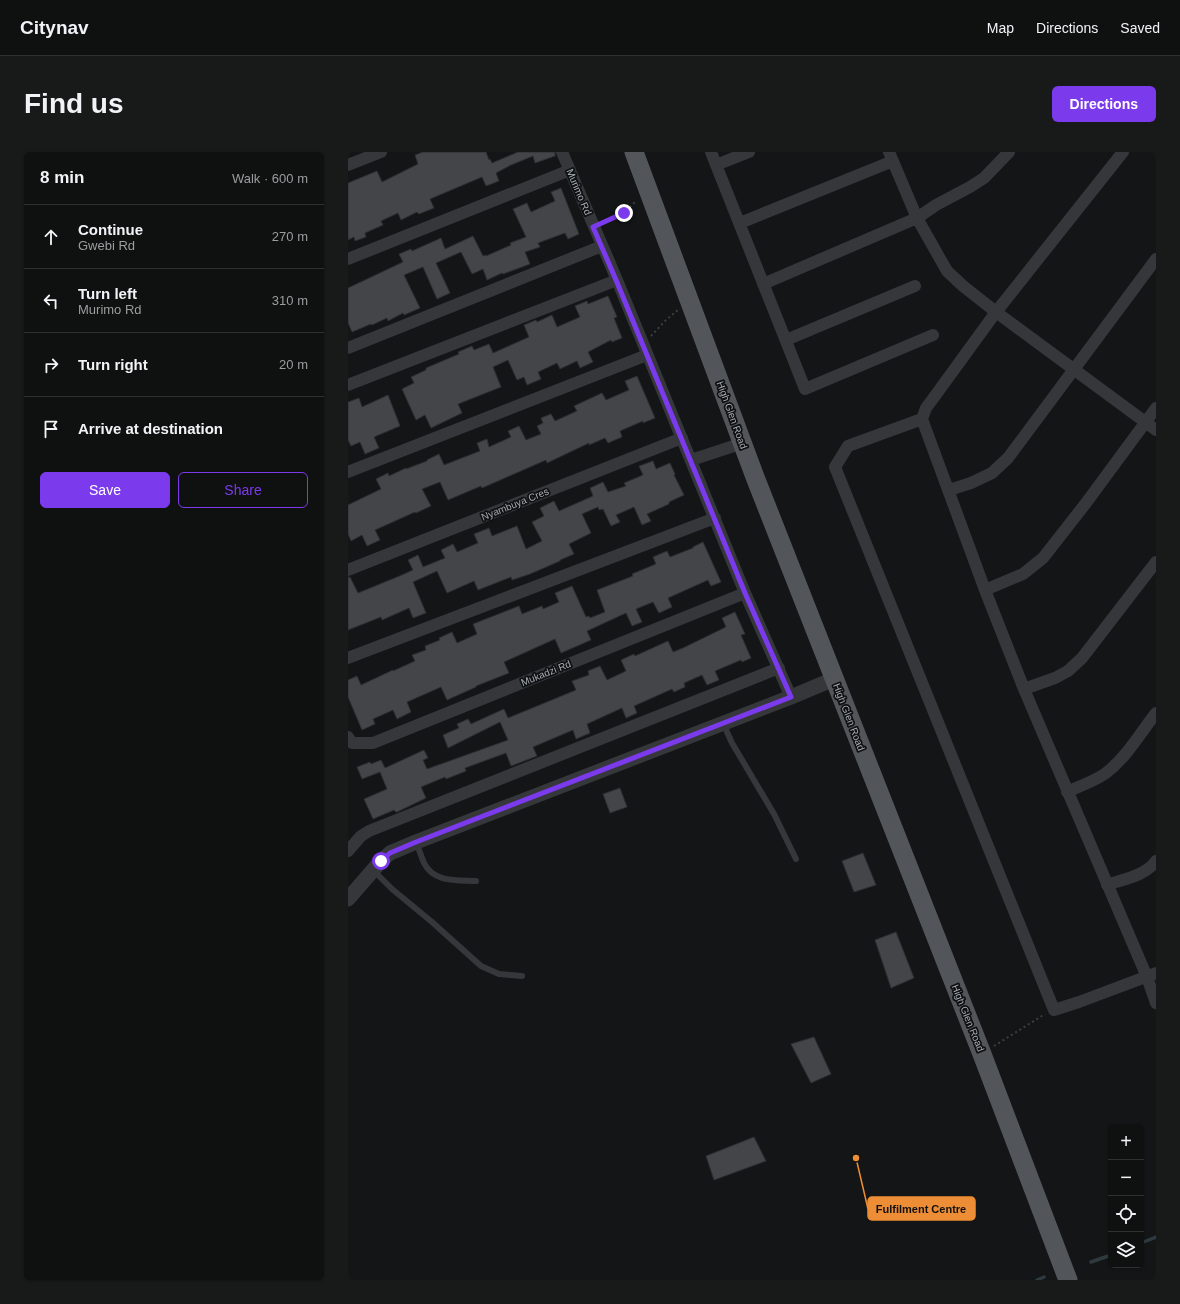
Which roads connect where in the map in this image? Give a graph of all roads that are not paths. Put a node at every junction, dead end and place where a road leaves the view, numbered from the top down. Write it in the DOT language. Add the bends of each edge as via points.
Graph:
graph roads {
  1 [pos="381,152"];
  2 [pos="562,152"];
  3 [pos="634,152"];
  4 [pos="711,152"];
  5 [pos="749,152"];
  6 [pos="1008,152"];
  7 [pos="1123,152"];
  8 [pos="891,157"];
  9 [pos="348,165"];
  10 [pos="716,166"];
  11 [pos="570,170"];
  12 [pos="917,218"];
  13 [pos="740,223"];
  14 [pos="602,246"];
  15 [pos="348,258"];
  16 [pos="1156,259"];
  17 [pos="616,280"];
  18 [pos="763,284"];
  19 [pos="915,286"];
  20 [pos="996,312"];
  21 [pos="933,335"];
  22 [pos="786,340"];
  23 [pos="348,348"];
  24 [pos="645,350"];
  25 [pos="1073,370"];
  26 [pos="348,385"];
  27 [pos="1156,408"];
  28 [pos="922,419"];
  29 [pos="1145,422"];
  30 [pos="1156,430"];
  31 [pos="682,438"];
  32 [pos="743,443"];
  33 [pos="691,460"];
  34 [pos="348,472"];
  35 [pos="949,490"];
  36 [pos="715,518"];
  37 [pos="1156,562"];
  38 [pos="348,570"];
  39 [pos="985,590"];
  40 [pos="745,593"];
  41 [pos="348,658"];
  42 [pos="779,668"];
  43 [pos="834,679"];
  44 [pos="1024,689"];
  45 [pos="791,697"];
  46 [pos="1156,713"];
  47 [pos="723,723"];
  48 [pos="348,737"];
  49 [pos="1067,792"];
  50 [pos="416,842"];
  51 [pos="348,851"];
  52 [pos="796,859"];
  53 [pos="1156,861"];
  54 [pos="373,870"];
  55 [pos="476,881"];
  56 [pos="1107,885"];
  57 [pos="348,899"];
  58 [pos="1152,975"];
  59 [pos="522,976"];
  60 [pos="1156,1003"];
  61 [pos="1068,1280"];
  1 -- 9 [label="street"];
  2 -- 11 [label="street, Murimo Rd"];
  3 -- 32 [label="main road, High Glen Road"];
  4 -- 10 [label="street"];
  5 -- 10 [label="street"];
  6 -- 12 [label="street" via="984,178"];
  7 -- 20 [label="street"];
  8 -- 12 [label="street"];
  8 -- 13 [label="street"];
  10 -- 13 [label="street"];
  11 -- 14 [label="street, Murimo Rd"];
  11 -- 15 [label="street"];
  12 -- 18 [label="street"];
  12 -- 20 [label="street" via="947,271"];
  13 -- 18 [label="street"];
  14 -- 17 [label="street, Murimo Rd"];
  14 -- 23 [label="street"];
  16 -- 25 [label="street"];
  17 -- 24 [label="street, Murimo Rd"];
  17 -- 26 [label="street"];
  18 -- 22 [label="street"];
  19 -- 22 [label="street"];
  20 -- 25 [label="street"];
  20 -- 28 [label="street" via="926,408"];
  21 -- 22 [label="street" via="804,389"];
  24 -- 31 [label="street, Murimo Rd"];
  24 -- 34 [label="street"];
  25 -- 29 [label="street"];
  25 -- 35 [label="street" via="1008,458 992,473"];
  27 -- 29 [label="street"];
  28 -- 35 [label="street"];
  28 -- 58 [label="street" via="848,446 835,467 1054,1010"];
  29 -- 30 [label="street"];
  29 -- 39 [label="street" via="1043,558 1023,574"];
  31 -- 33 [label="street, Murimo Rd"];
  31 -- 38 [label="street, Nyambuya Cres"];
  32 -- 33 [label="street"];
  32 -- 43 [label="main road, High Glen Road"];
  33 -- 36 [label="street, Murimo Rd"];
  35 -- 39 [label="street"];
  36 -- 40 [label="street, Murimo Rd"];
  36 -- 41 [label="street"];
  37 -- 44 [label="street" via="1082,658 1068,671 1055,678"];
  39 -- 44 [label="street"];
  40 -- 42 [label="street, Murimo Rd"];
  40 -- 48 [label="street, Mukadzi Rd" via="373,743 352,743"];
  42 -- 45 [label="street, Murimo Rd"];
  42 -- 51 [label="street" via="369,831 360,836"];
  43 -- 45 [label="street"];
  43 -- 61 [label="main road, High Glen Road"];
  44 -- 49 [label="street"];
  45 -- 47 [label="street"];
  46 -- 49 [label="street" via="1110,770"];
  47 -- 50 [label="street"];
  47 -- 52 [label="lane"];
  49 -- 56 [label="street"];
  50 -- 54 [label="street" via="390,853"];
  50 -- 55 [label="lane" via="425,864 435,875 447,880"];
  53 -- 56 [label="street" via="1142,873"];
  54 -- 57 [label="street"];
  54 -- 59 [label="lane" via="481,966 499,974"];
  56 -- 58 [label="street"];
  58 -- 60 [label="street"];
}
